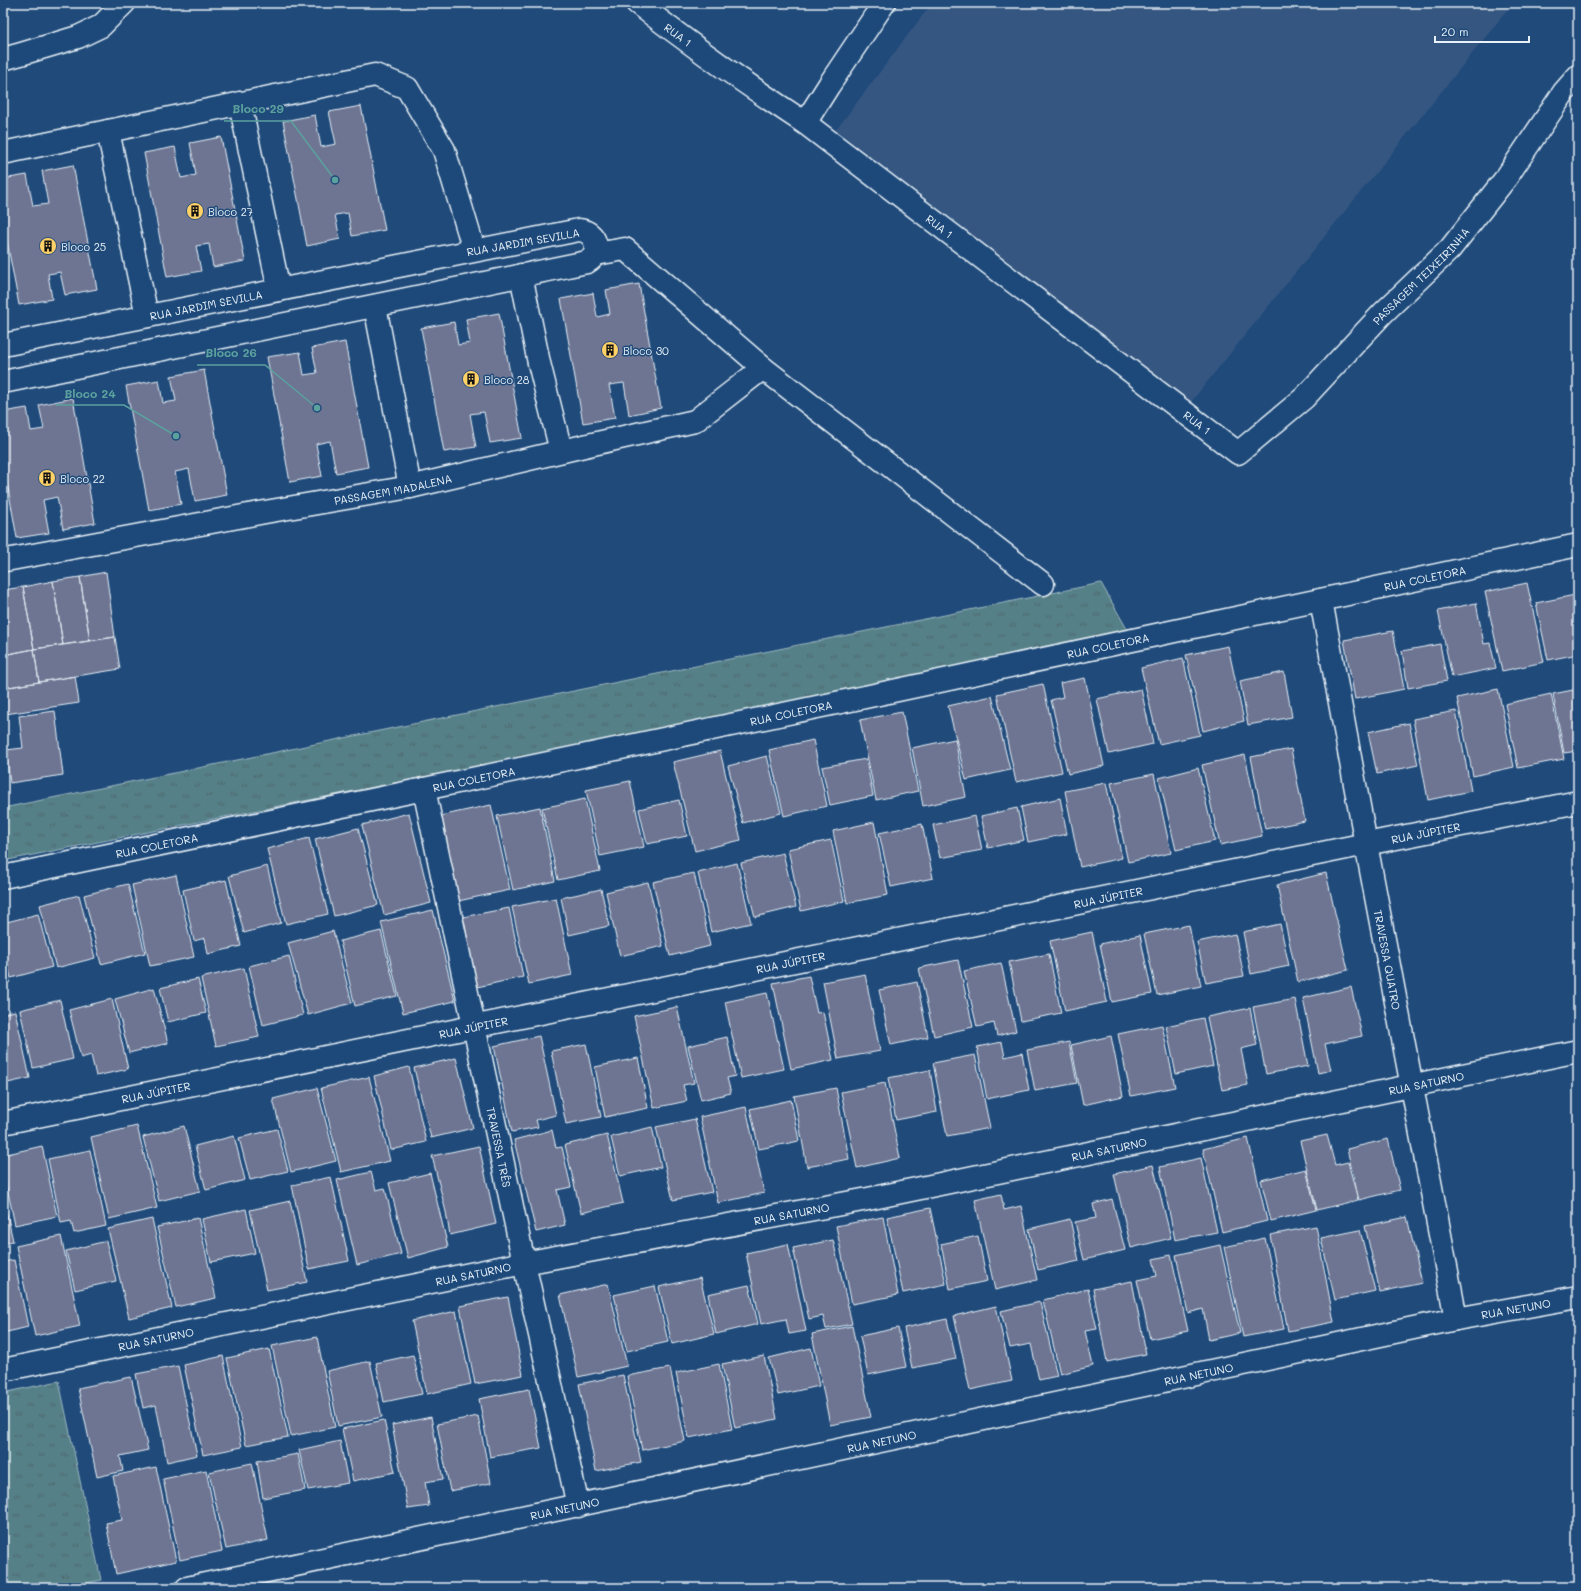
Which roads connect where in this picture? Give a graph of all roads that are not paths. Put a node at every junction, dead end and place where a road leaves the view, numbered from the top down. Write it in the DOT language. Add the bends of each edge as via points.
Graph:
graph roads {
  1 [pos="124,3"];
  2 [pos="637,3"];
  3 [pos="884,3"];
  4 [pos="3,59"];
  5 [pos="1578,76"];
  6 [pos="240,103"];
  7 [pos="805,123"];
  8 [pos="108,130"];
  9 [pos="3,153"];
  10 [pos="474,250"];
  11 [pos="596,254"];
  12 [pos="449,255"];
  13 [pos="521,275"];
  14 [pos="456,289"];
  15 [pos="279,290"];
  16 [pos="375,306"];
  17 [pos="147,316"];
  18 [pos="3,345"];
  19 [pos="763,368"];
  20 [pos="3,382"];
  21 [pos="561,451"];
  22 [pos="1238,453"];
  23 [pos="410,487"];
  24 [pos="1578,545"];
  25 [pos="3,558"];
  26 [pos="1043,584"];
  27 [pos="1321,600"];
  28 [pos="424,789"];
  29 [pos="1578,802"];
  30 [pos="1366,844"];
  31 [pos="3,877"];
  32 [pos="475,1027"];
  33 [pos="1578,1051"];
  34 [pos="1413,1086"];
  35 [pos="3,1123"];
  36 [pos="524,1263"];
  37 [pos="1578,1297"];
  38 [pos="1456,1319"];
  39 [pos="3,1370"];
  40 [pos="578,1506"];
  41 [pos="187,1588"];
  1 -- 4 [label="street" via="101,26 78,37"];
  2 -- 7 [label="street, RUA 1" via="691,45"];
  3 -- 7 [label="street"];
  5 -- 22 [label="street, PASSAGEM TEIXEIRINHA" via="1564,92 1506,178 1450,249 1383,313 1304,398"];
  6 -- 8 [label="street"];
  6 -- 10 [label="street" via="375,74 407,88 444,150"];
  6 -- 15 [label="street"];
  7 -- 22 [label="street, RUA 1"];
  8 -- 9 [label="street"];
  8 -- 17 [label="street"];
  10 -- 11 [label="street, RUA JARDIM SEVILLA" via="585,230 594,241"];
  10 -- 12 [label="street, RUA JARDIM SEVILLA"];
  11 -- 13 [label="street" via="588,262"];
  11 -- 19 [label="street" via="625,249"];
  12 -- 14 [label="street"];
  12 -- 15 [label="street, RUA JARDIM SEVILLA"];
  13 -- 14 [label="street"];
  13 -- 21 [label="street"];
  14 -- 16 [label="street"];
  15 -- 17 [label="street, RUA JARDIM SEVILLA"];
  16 -- 20 [label="street"];
  16 -- 23 [label="street"];
  17 -- 18 [label="street, RUA JARDIM SEVILLA"];
  19 -- 21 [label="street, PASSAGEM MADALENA" via="695,422"];
  19 -- 26 [label="street"];
  21 -- 23 [label="street, PASSAGEM MADALENA"];
  23 -- 25 [label="street, PASSAGEM MADALENA" via="6,560"];
  24 -- 27 [label="street, RUA COLETORA"];
  27 -- 28 [label="street, RUA COLETORA"];
  27 -- 30 [label="street, TRAVESSA QUATRO"];
  28 -- 31 [label="street, RUA COLETORA"];
  28 -- 32 [label="street, TRAVESSA TRÊS"];
  29 -- 30 [label="street, RUA JÚPITER"];
  30 -- 32 [label="street, RUA JÚPITER"];
  30 -- 34 [label="street, TRAVESSA QUATRO"];
  32 -- 35 [label="street, RUA JÚPITER"];
  32 -- 36 [label="street, TRAVESSA TRÊS"];
  33 -- 34 [label="street, RUA SATURNO"];
  34 -- 36 [label="street, RUA SATURNO" via="868,1200"];
  34 -- 38 [label="street, TRAVESSA QUATRO"];
  36 -- 39 [label="street, RUA SATURNO"];
  36 -- 40 [label="street, TRAVESSA TRÊS"];
  37 -- 38 [label="street, RUA NETUNO"];
  38 -- 40 [label="street, RUA NETUNO"];
  40 -- 41 [label="street, RUA NETUNO"];
}
